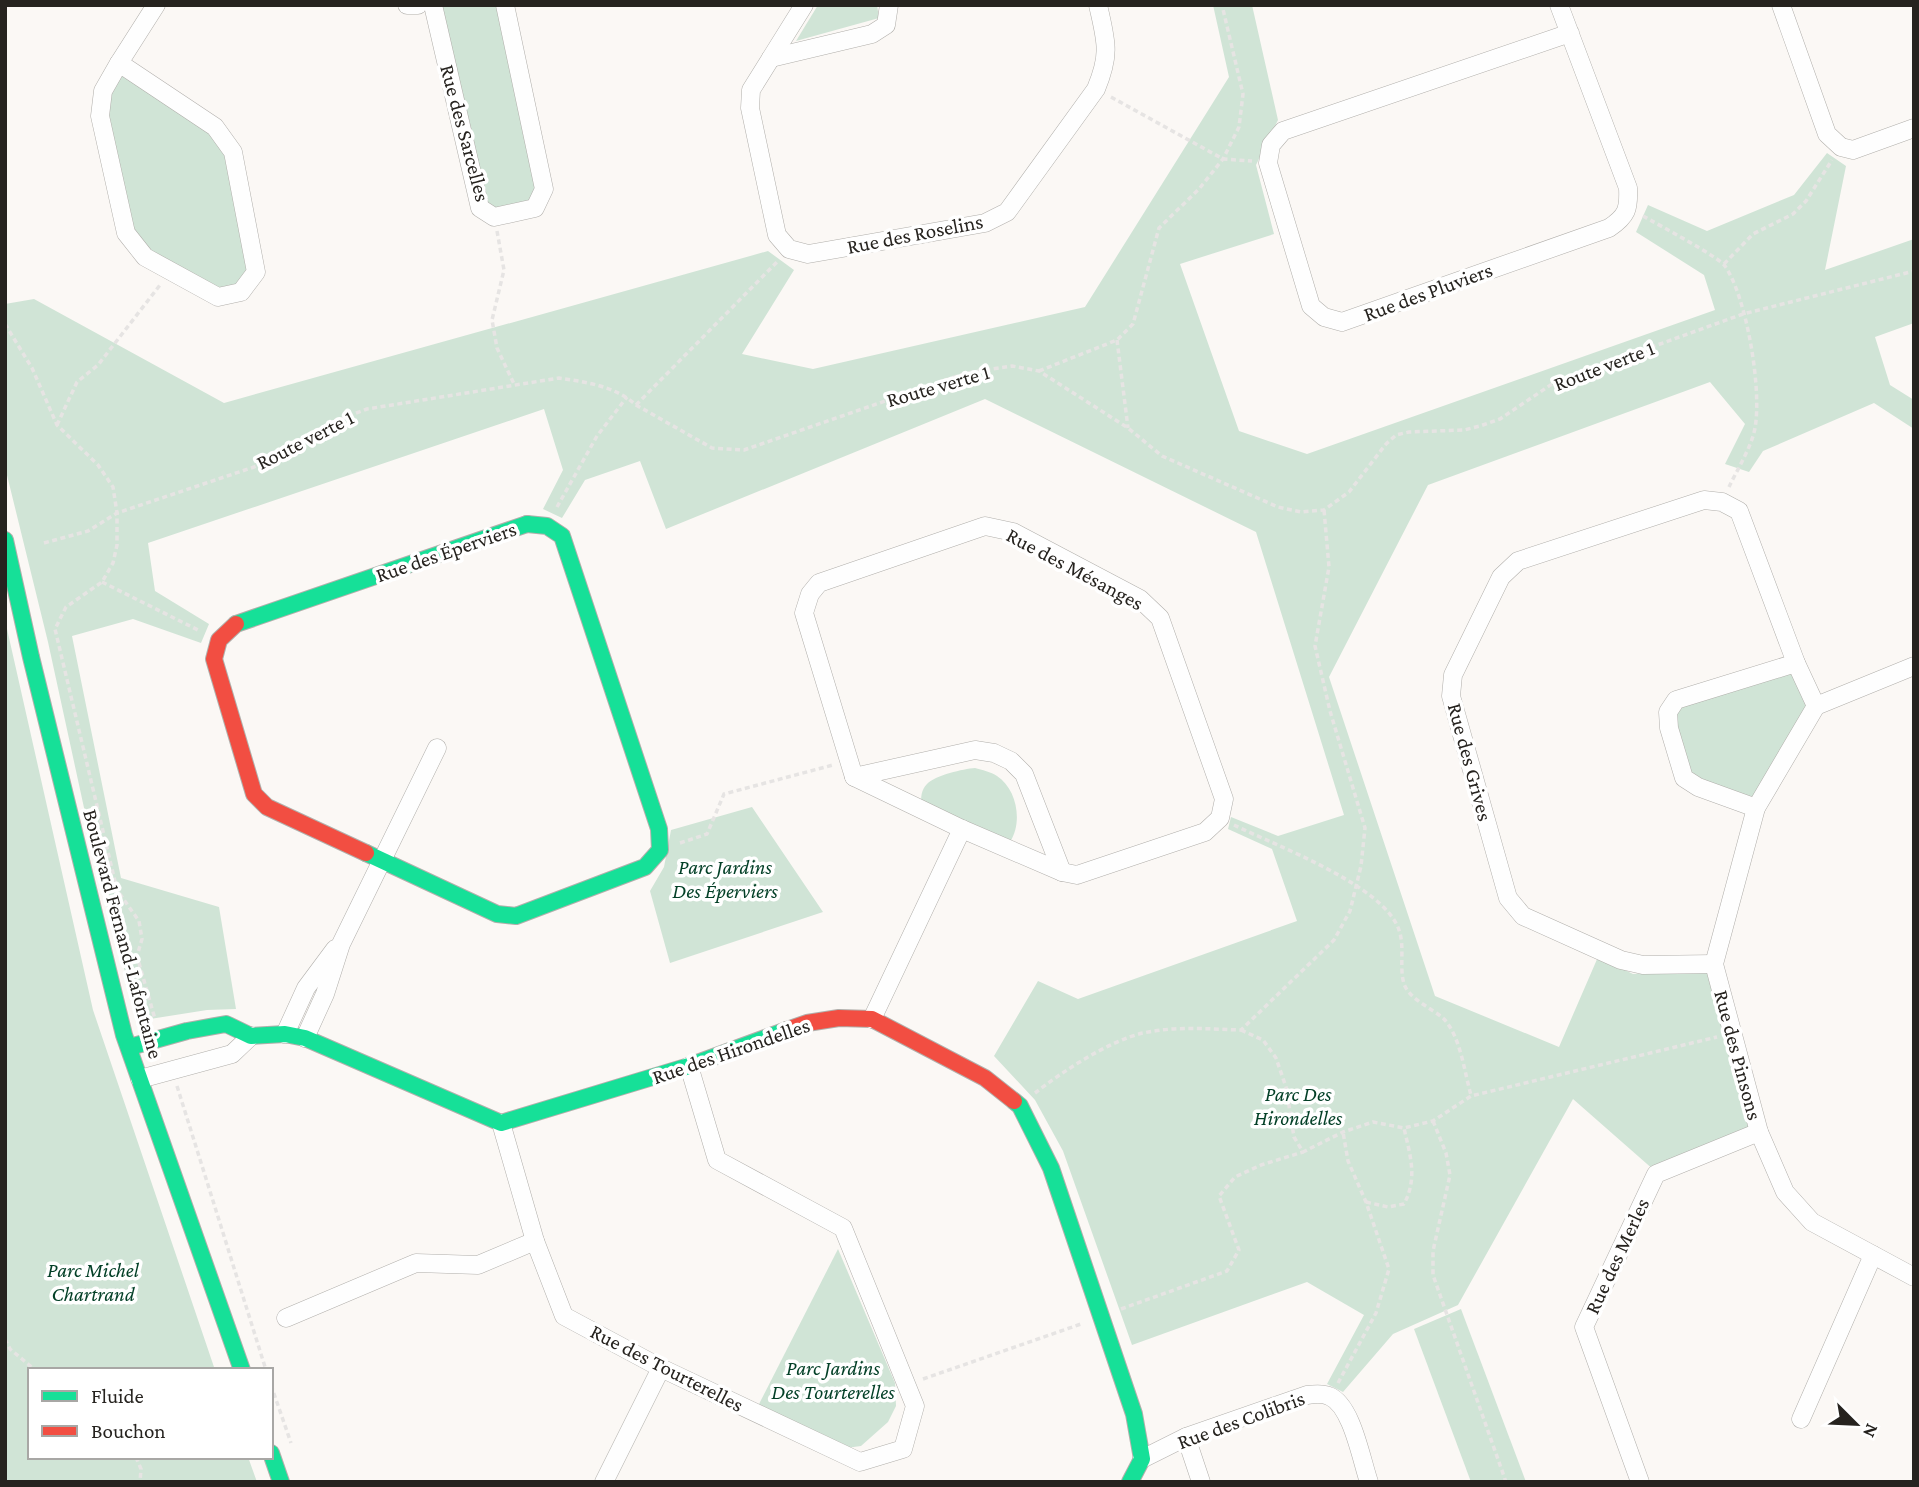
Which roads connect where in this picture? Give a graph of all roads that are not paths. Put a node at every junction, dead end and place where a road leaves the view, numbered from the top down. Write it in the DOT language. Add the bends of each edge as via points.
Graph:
graph roads {
  1 [pos="156,5"];
  2 [pos="407,5"];
  3 [pos="418,5"];
  4 [pos="433,5"];
  5 [pos="505,5"];
  6 [pos="804,5"];
  7 [pos="889,5"];
  8 [pos="1098,5"];
  9 [pos="1559,5"];
  10 [pos="1781,5"];
  11 [pos="1570,33"];
  12 [pos="771,58"];
  13 [pos="119,64"];
  14 [pos="1914,128"];
  15 [pos="5,540"];
  16 [pos="1796,663"];
  17 [pos="1914,666"];
  18 [pos="1815,706"];
  19 [pos="437,748"];
  20 [pos="851,769"];
  21 [pos="1756,808"];
  22 [pos="962,829"];
  23 [pos="382,861"];
  24 [pos="1062,872"];
  25 [pos="341,944"];
  26 [pos="1714,964"];
  27 [pos="872,1019"];
  28 [pos="285,1034"];
  29 [pos="251,1036"];
  30 [pos="305,1038"];
  31 [pos="130,1047"];
  32 [pos="689,1066"];
  33 [pos="140,1079"];
  34 [pos="501,1123"];
  35 [pos="1759,1132"];
  36 [pos="535,1241"];
  37 [pos="1873,1255"];
  38 [pos="1914,1278"];
  39 [pos="286,1318"];
  40 [pos="241,1368"];
  41 [pos="661,1368"];
  42 [pos="1801,1419"];
  43 [pos="1186,1437"];
  44 [pos="273,1458"];
  45 [pos="1142,1459"];
  46 [pos="282,1482"];
  47 [pos="604,1482"];
  48 [pos="1130,1482"];
  49 [pos="1201,1482"];
  50 [pos="1369,1482"];
  51 [pos="1640,1482"];
  1 -- 13 [label="street"];
  2 -- 3 [label="street"];
  4 -- 5 [label="street, Rue des Sarcelles" via="480,208 494,217 535,208 544,189"];
  6 -- 12 [label="street"];
  7 -- 12 [label="street" via="886,24 872,34"];
  8 -- 12 [label="street, Rue des Roselins" via="1107,46 1096,89 1007,212 985,223 808,254 789,249 777,235 750,108 751,90"];
  9 -- 11 [label="street"];
  10 -- 14 [label="street" via="1827,134 1841,147 1853,150"];
  11 -- 11 [label="street, Rue des Pluviers" via="1628,188 1629,207 1620,220 1609,228 1342,322 1324,317 1311,306 1268,163 1271,145 1283,131"];
  13 -- 13 [label="street" via="215,127 233,152 256,272 242,292 218,297 145,257 126,233 100,116 103,91"];
  15 -- 31 [label="street, Boulevard Fernand-Lafontaine"];
  16 -- 18 [label="street"];
  16 -- 21 [label="street" via="1676,700 1668,712 1684,778"];
  16 -- 26 [label="street, Rue des Grives" via="1739,511 1704,500 1518,561 1501,577 1453,675 1451,696 1508,898 1523,916 1621,960 1643,965"];
  17 -- 18 [label="street"];
  18 -- 21 [label="street, Rue des Pinsons"];
  19 -- 23 [label="street"];
  20 -- 22 [label="street"];
  20 -- 24 [label="street" via="975,750 1011,761 1024,774"];
  20 -- 24 [label="street, Rue des Mésanges" via="804,613 810,594 819,583 985,526 1013,533 1140,599 1160,618 1224,799 1220,818 1205,832 1077,875"];
  21 -- 26 [label="street, Rue des Pinsons"];
  22 -- 24 [label="street"];
  22 -- 27 [label="street"];
  23 -- 23 [label="street, Rue des Éperviers" via="267,807 254,794 214,659 219,640 232,625 527,524 547,526 562,536 659,829 660,850 645,867 516,916 497,914"];
  23 -- 25 [label="street"];
  25 -- 28 [label="street" via="310,980"];
  25 -- 30 [label="street"];
  26 -- 35 [label="street, Rue des Pinsons"];
  27 -- 32 [label="street, Rue des Hirondelles" via="807,1023"];
  27 -- 45 [label="street, Rue des Hirondelles" via="985,1077 1020,1105 1051,1168 1134,1414"];
  28 -- 29 [label="street"];
  28 -- 30 [label="street"];
  29 -- 31 [label="street" via="226,1024"];
  29 -- 33 [label="street" via="232,1054"];
  30 -- 34 [label="street"];
  31 -- 33 [label="street, Boulevard Fernand-Lafontaine"];
  32 -- 34 [label="street, Rue des Hirondelles"];
  32 -- 41 [label="street, Rue des Tourterelles" via="717,1160 843,1228 915,1406 903,1449 860,1462"];
  33 -- 40 [label="street, Boulevard Fernand-Lafontaine"];
  34 -- 36 [label="street, Rue des Tourterelles"];
  35 -- 37 [label="street, Rue des Pinsons" via="1785,1192 1812,1222"];
  35 -- 51 [label="street, Rue des Merles" via="1656,1174 1584,1327"];
  36 -- 39 [label="street" via="478,1265 416,1263"];
  36 -- 41 [label="street, Rue des Tourterelles" via="564,1316"];
  37 -- 38 [label="street, Rue des Pinsons"];
  37 -- 42 [label="street"];
  41 -- 47 [label="street"];
  43 -- 45 [label="street, Rue des Colibris"];
  43 -- 49 [label="street"];
  43 -- 50 [label="street, Rue des Colibris" via="1307,1395 1330,1396 1346,1410"];
  44 -- 46 [label="street"];
  45 -- 48 [label="street"];
}
